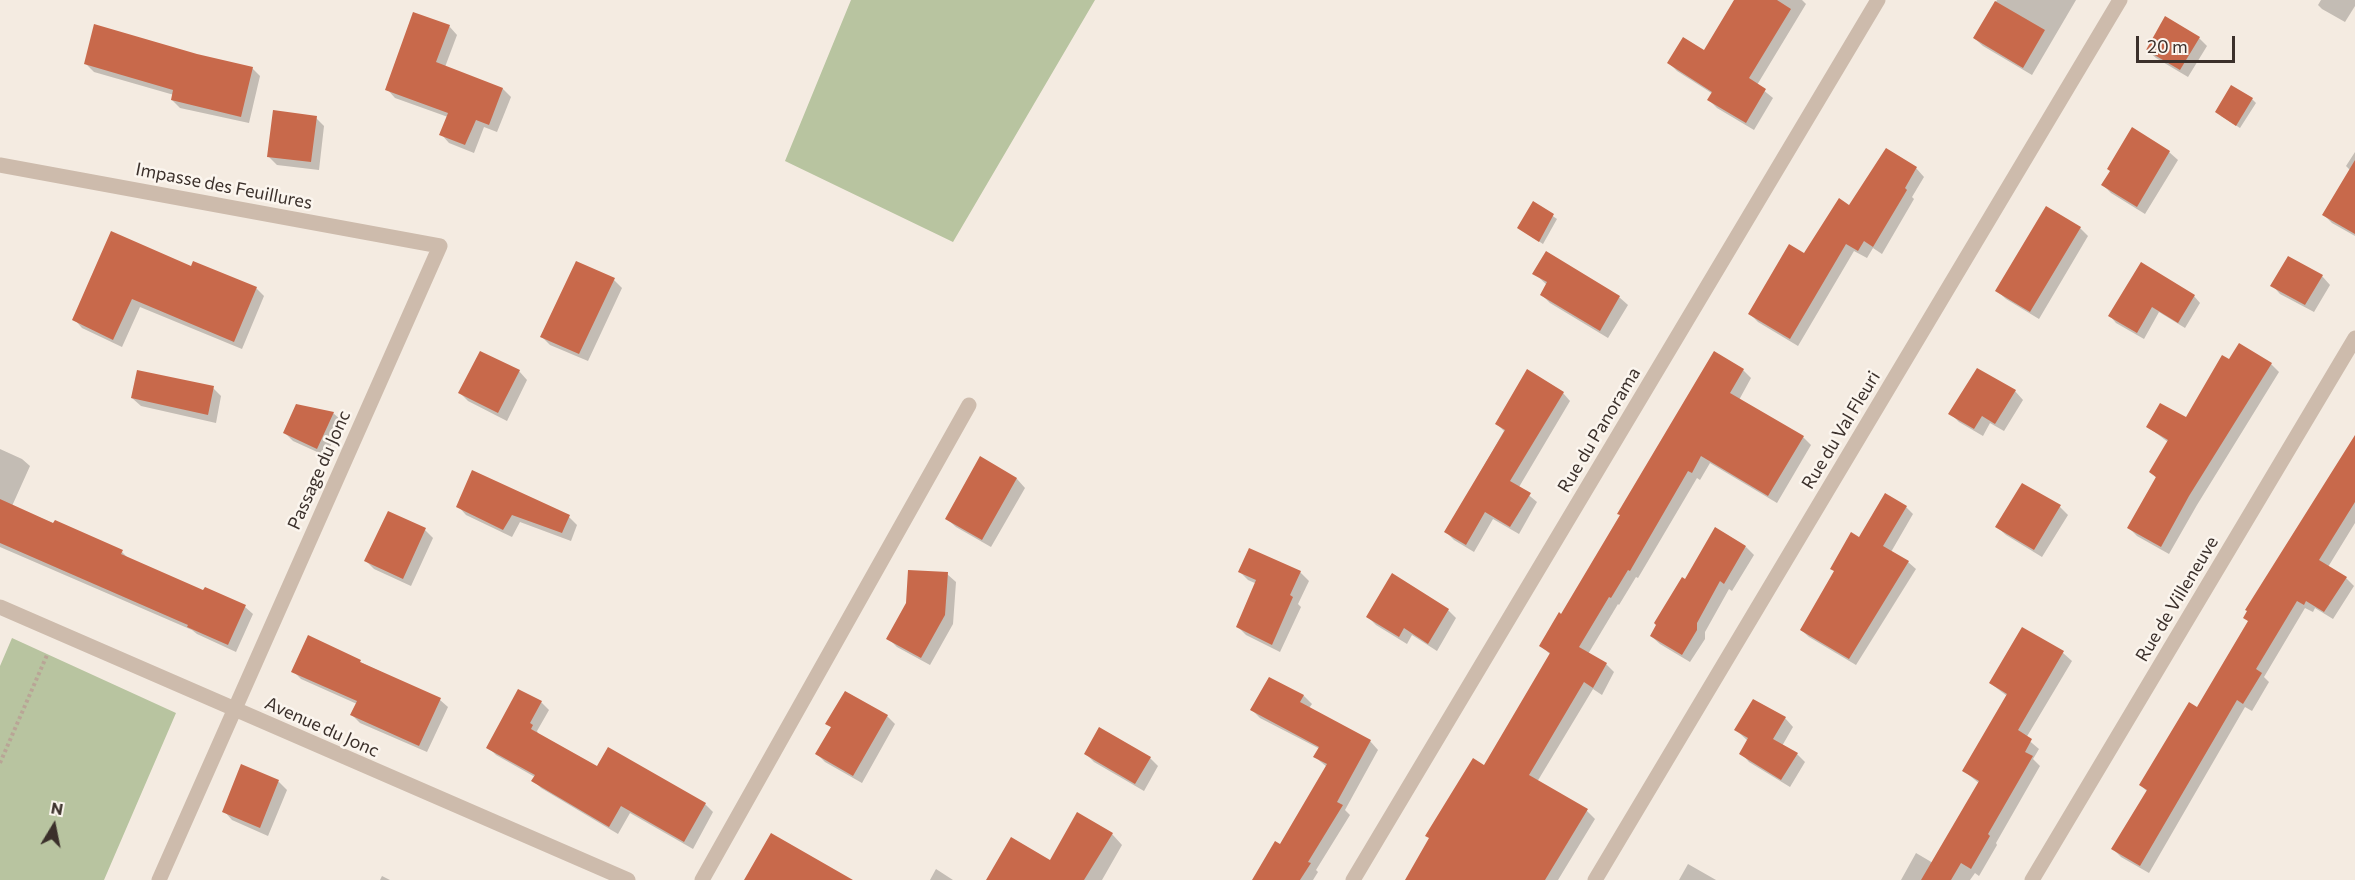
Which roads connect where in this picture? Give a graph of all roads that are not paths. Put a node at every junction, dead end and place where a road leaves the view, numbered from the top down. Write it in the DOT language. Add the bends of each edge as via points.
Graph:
graph roads {
  1 [pos="1878,0"];
  2 [pos="2120,0"];
  3 [pos="0,165"];
  4 [pos="440,246"];
  5 [pos="2355,338"];
  6 [pos="969,405"];
  7 [pos="0,607"];
  8 [pos="234,709"];
  9 [pos="159,880"];
  10 [pos="628,880"];
  11 [pos="702,880"];
  12 [pos="1353,880"];
  13 [pos="1595,880"];
  14 [pos="2032,880"];
  1 -- 12 [label="street, Rue du Panorama"];
  2 -- 13 [label="street, Rue du Val Fleuri"];
  3 -- 4 [label="street, Impasse des Feuillures"];
  4 -- 8 [label="street, Passage du Jonc"];
  5 -- 14 [label="street, Rue de Villeneuve"];
  6 -- 11 [label="street"];
  7 -- 8 [label="street, Avenue du Jonc"];
  8 -- 9 [label="street, Passage du Jonc"];
  8 -- 10 [label="street, Avenue du Jonc"];
}
